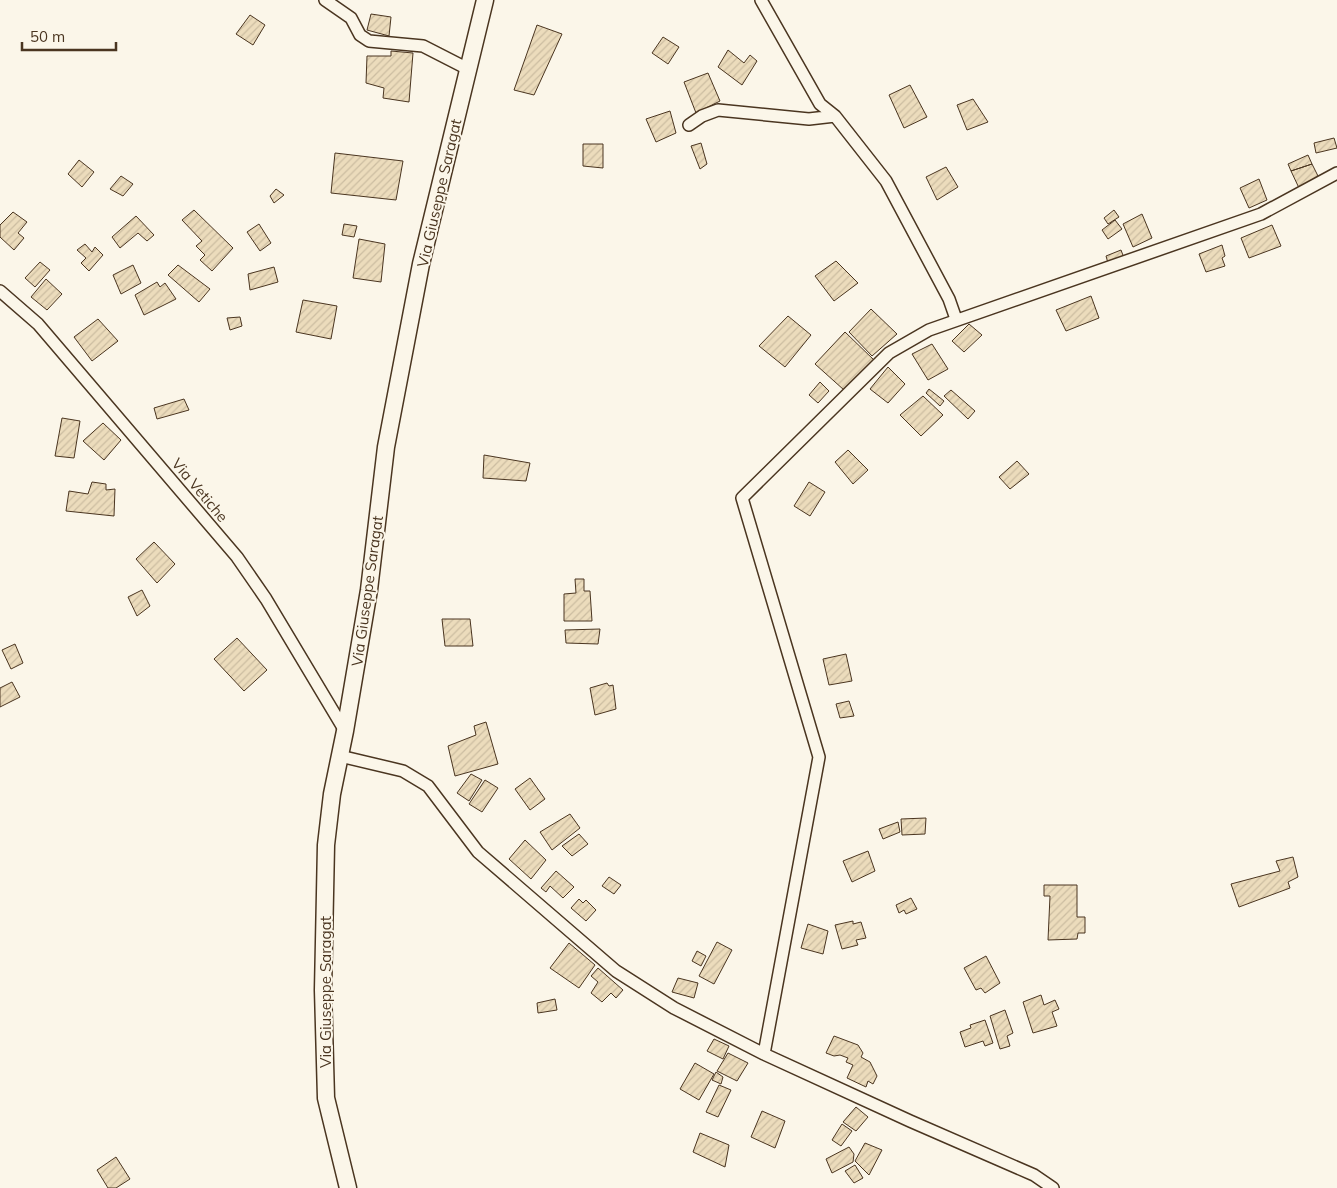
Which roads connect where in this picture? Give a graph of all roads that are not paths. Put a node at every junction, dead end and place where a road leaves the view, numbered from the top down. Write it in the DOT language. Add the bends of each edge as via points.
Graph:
graph roads {
  1 [pos="325,0"];
  2 [pos="485,0"];
  3 [pos="761,0"];
  4 [pos="468,69"];
  5 [pos="835,116"];
  6 [pos="689,125"];
  7 [pos="1337,173"];
  8 [pos="0,291"];
  9 [pos="956,319"];
  10 [pos="346,731"];
  11 [pos="340,756"];
  12 [pos="764,1054"];
  13 [pos="348,1188"];
  14 [pos="1053,1188"];
  1 -- 4 [label="street" via="352,18 360,35 369,41 424,46"];
  2 -- 4 [label="street, Via Giuseppe Saragat"];
  3 -- 5 [label="street" via="820,104"];
  4 -- 10 [label="street, Via Giuseppe Saragat" via="421,264 386,446 369,590"];
  5 -- 6 [label="street" via="809,119 718,110"];
  5 -- 9 [label="street" via="886,181 949,299"];
  7 -- 9 [label="street" via="1261,214"];
  8 -- 10 [label="street, Via Vetiche" via="38,324 237,557"];
  9 -- 12 [label="street" via="889,353 742,498 819,756"];
  10 -- 11 [label="street, Via Giuseppe Saragat"];
  11 -- 12 [label="street" via="403,771 428,786 478,852 616,972 674,1008"];
  11 -- 13 [label="street, Via Giuseppe Saragat" via="326,846 323,990 326,1098"];
  12 -- 14 [label="street" via="1034,1175"];
}
